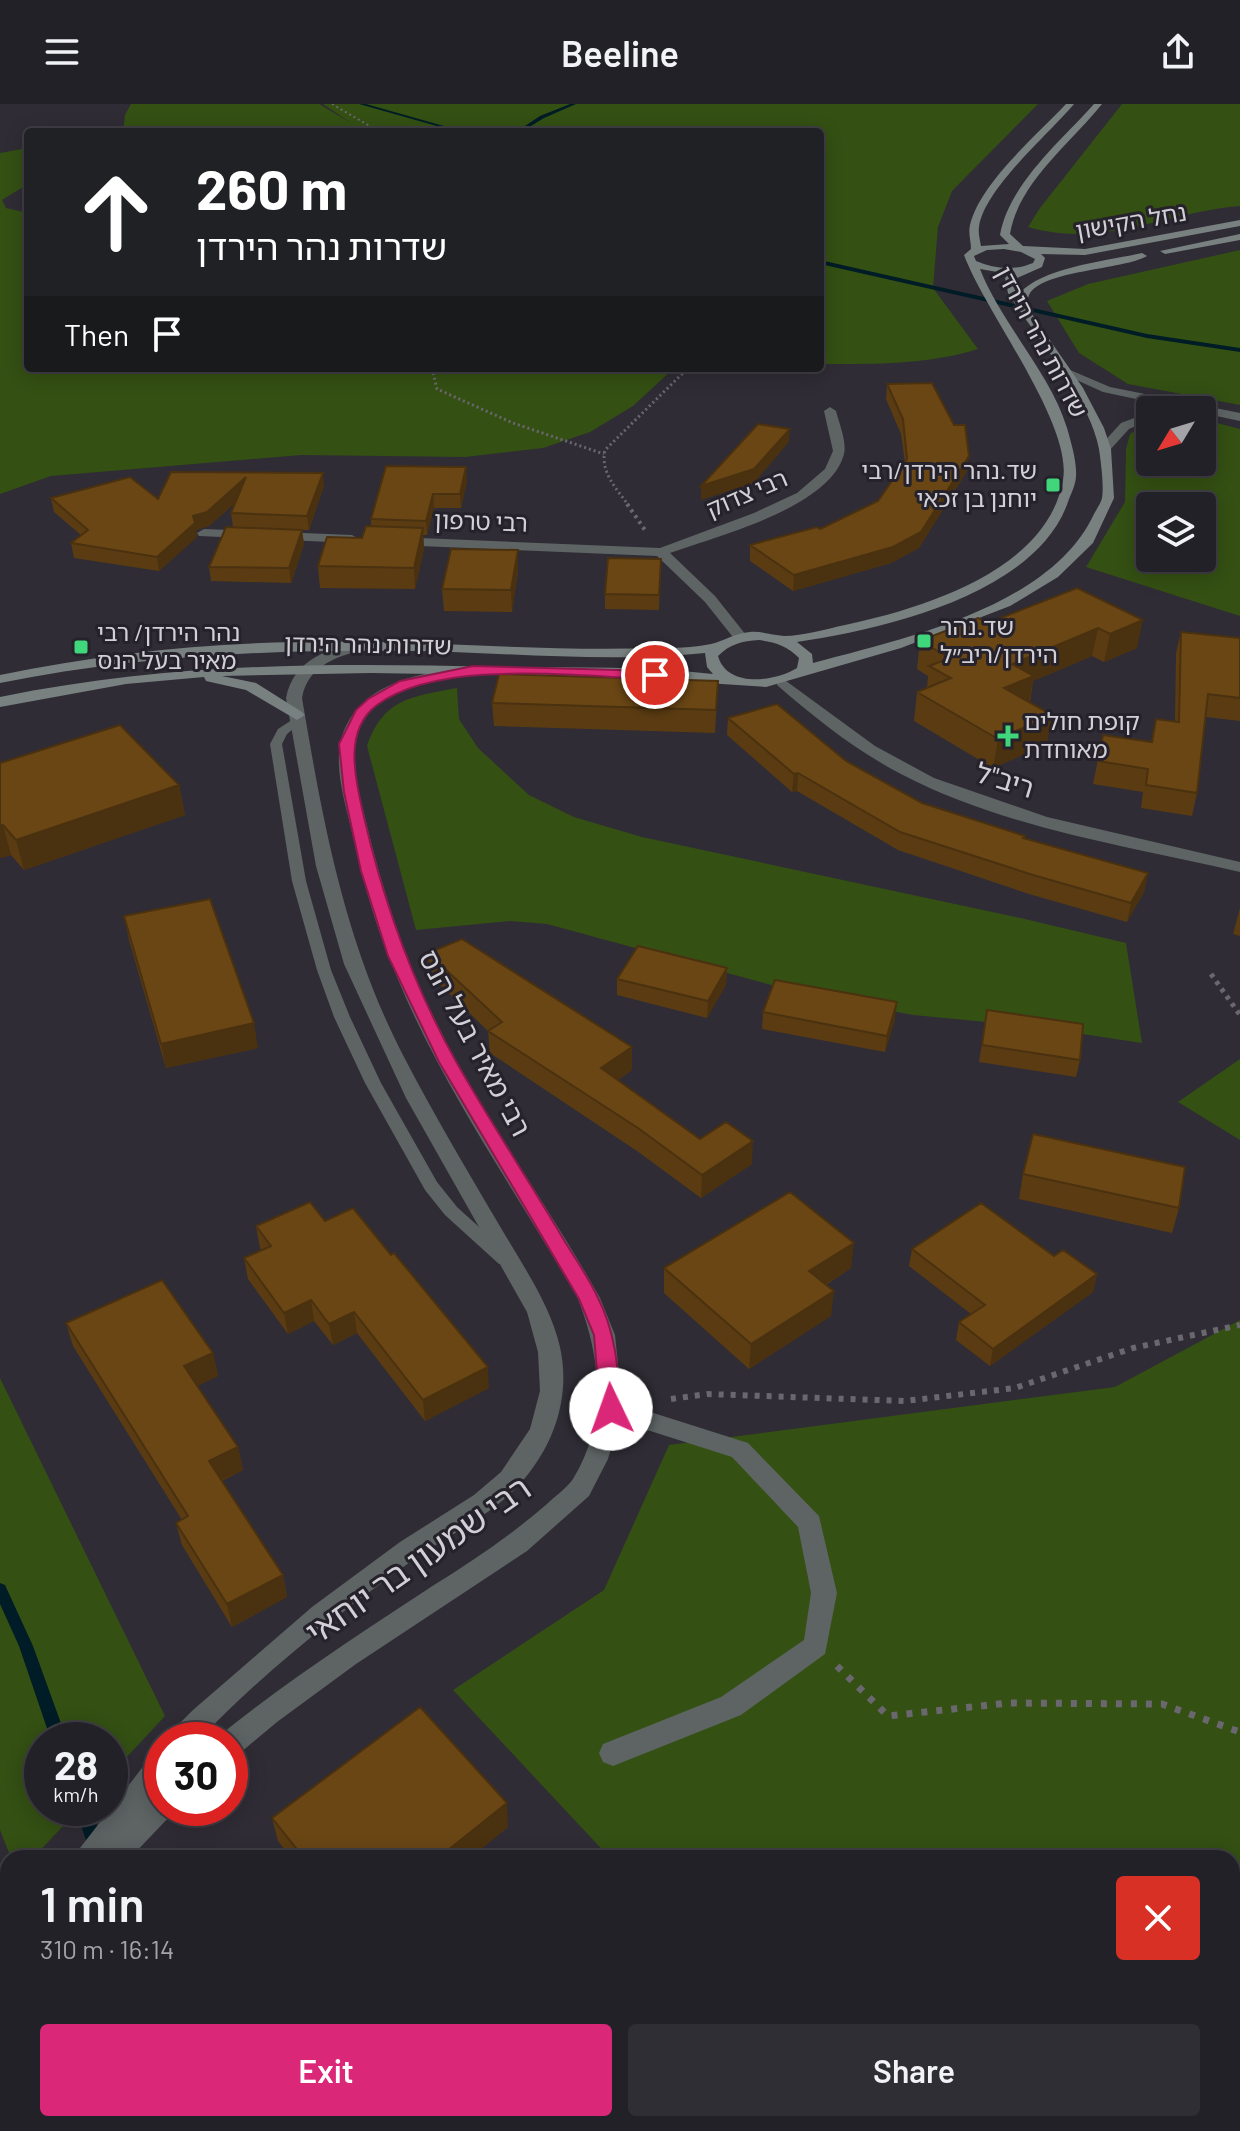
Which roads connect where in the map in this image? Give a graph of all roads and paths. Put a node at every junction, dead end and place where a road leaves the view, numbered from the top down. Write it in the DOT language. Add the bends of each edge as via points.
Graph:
graph roads {
  1 [pos="332,104"];
  2 [pos="1070,104"];
  3 [pos="1098,104"];
  4 [pos="373,128"];
  5 [pos="1006,221"];
  6 [pos="1240,223"];
  7 [pos="1240,237"];
  8 [pos="1135,243"];
  9 [pos="1024,250"];
  10 [pos="1161,252"];
  11 [pos="974,256"];
  12 [pos="1027,269"];
  13 [pos="1022,308"];
  14 [pos="1063,370"];
  15 [pos="433,372"];
  16 [pos="684,372"];
  17 [pos="830,411"];
  18 [pos="1216,416"];
  19 [pos="1240,419"];
  20 [pos="1136,422"];
  21 [pos="1105,448"];
  22 [pos="604,454"];
  23 [pos="204,533"];
  24 [pos="661,552"];
  25 [pos="741,638"];
  26 [pos="783,640"];
  27 [pos="364,645"];
  28 [pos="716,648"];
  29 [pos="308,666"];
  30 [pos="473,670"];
  31 [pos="804,670"];
  32 [pos="171,673"];
  33 [pos="0,679"];
  34 [pos="738,681"];
  35 [pos="782,682"];
  36 [pos="0,702"];
  37 [pos="297,718"];
  38 [pos="1240,849"];
  39 [pos="1236,867"];
  40 [pos="1211,974"];
  41 [pos="1240,1015"];
  42 [pos="514,1268"];
  43 [pos="1240,1325"];
  44 [pos="666,1400"];
  45 [pos="611,1409"];
  46 [pos="816,1646"];
  47 [pos="202,1722"];
  48 [pos="248,1729"];
  49 [pos="1240,1732"];
  50 [pos="613,1753"];
  51 [pos="144,1788"];
  52 [pos="144,1824"];
  53 [pos="96,1850"];
  54 [pos="119,1850"];
  1 -- 4 [label="path"];
  2 -- 11 [label="main road, שדרות נהר הירדן" via="980,210 973,229"];
  3 -- 5 [label="main road, שדרות נהר הירדן" via="1028,186"];
  5 -- 8 [label="main road" via="1017,233 1045,244"];
  5 -- 9 [label="main road, שדרות נהר הירדן" via="1005,235"];
  6 -- 8 [label="main road, נחל הקישון"];
  7 -- 10 [label="main road, נחל הקישון"];
  8 -- 9 [label="main road, נחל הקישון" via="1085,252"];
  9 -- 11 [label="main road, נחל הקישון" via="995,247"];
  9 -- 12 [label="main road" via="1041,262"];
  10 -- 12 [label="main road"];
  10 -- 13 [label="main road" via="1041,280 1024,294"];
  11 -- 12 [label="main road" via="992,269"];
  11 -- 26 [label="main road, שדרות נהר הירדן" via="981,290 1061,428 1071,469 1060,513 1029,552 938,603 851,631"];
  12 -- 13 [label="main road, שדרות נהר הירדן" via="1010,278"];
  13 -- 14 [label="main road, שדרות נהר הירדן"];
  14 -- 19 [label="street" via="1107,390"];
  14 -- 21 [label="main road, שדרות נהר הירדן"];
  15 -- 22 [label="path" via="437,389 513,423"];
  16 -- 22 [label="path"];
  17 -- 24 [label="street, רבי צדוק" via="839,451 830,471 802,496"];
  18 -- 19 [label="street"];
  20 -- 21 [label="street"];
  21 -- 31 [label="main road, שדרות נהר הירדן" via="1110,472 1100,520 1067,563 1039,584 935,633"];
  22 -- 24 [label="path" via="606,473"];
  23 -- 24 [label="street, רבי טרפון"];
  24 -- 25 [label="street"];
  25 -- 26 [label="main road, שדרות נהר הירדן"];
  25 -- 28 [label="main road, שדרות נהר הירדן"];
  26 -- 31 [label="main road" via="807,657"];
  27 -- 28 [label="main road, שדרות נהר הירדן" via="657,652"];
  27 -- 29 [label="street"];
  27 -- 33 [label="main road, שדרות נהר הירדן" via="166,651"];
  28 -- 34 [label="main road" via="711,655 716,670"];
  29 -- 30 [label="main road, שדרות נהר הירדן"];
  29 -- 32 [label="main road, שדרות נהר הירדן"];
  29 -- 37 [label="street" via="294,685"];
  30 -- 34 [label="main road, שדרות נהר הירדן"];
  30 -- 45 [label="street, רבי מאיר בעל הנס" via="405,684 361,713 347,744 351,792 380,911 415,1000 594,1310 604,1335"];
  31 -- 35 [label="main road, שדרות נהר הירדן"];
  32 -- 36 [label="main road, שדרות נהר הירדן" via="86,683"];
  32 -- 37 [label="main road" via="251,686"];
  34 -- 35 [label="main road, שדרות נהר הירדן"];
  35 -- 39 [label="street, ריב\"ל" via="862,744 928,781 1069,826"];
  37 -- 42 [label="street" via="327,877 353,964 404,1074"];
  37 -- 42 [label="lane" via="276,744 309,922 342,1017 431,1186"];
  38 -- 39 [label="street"];
  40 -- 41 [label="path"];
  42 -- 47 [label="street, רבי שמעון בר יוחאי" via="538,1312 554,1373 549,1411 521,1466 499,1490 313,1621"];
  43 -- 44 [label="path" via="1133,1348 1015,1388 905,1401 707,1394"];
  45 -- 46 [label="street" via="740,1450 810,1523 824,1593"];
  45 -- 48 [label="street, רבי שמעון בר יוחאי" via="596,1459 580,1489 551,1518"];
  46 -- 49 [label="path" via="888,1716 1008,1703 1162,1704"];
  46 -- 50 [label="street" via="731,1706"];
  51 -- 53 [label="street"];
  52 -- 54 [label="street"];
}
